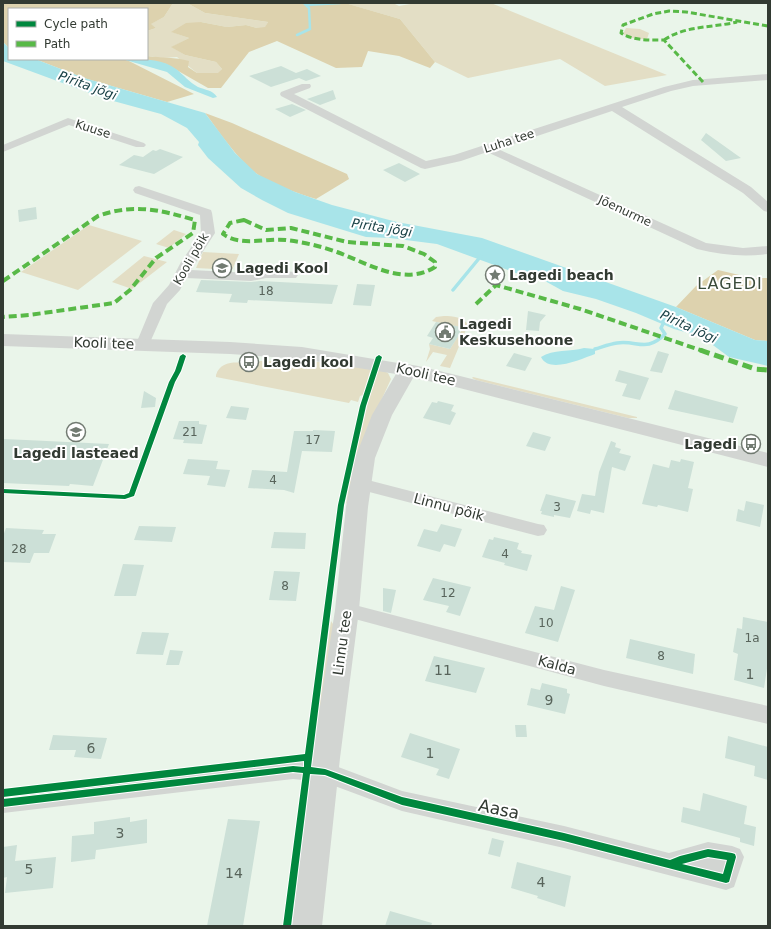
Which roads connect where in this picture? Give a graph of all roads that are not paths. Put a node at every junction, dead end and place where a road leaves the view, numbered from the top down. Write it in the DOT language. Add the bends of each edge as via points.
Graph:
graph roads {
  1 [pos="768,77"];
  2 [pos="306,86"];
  3 [pos="614,106"];
  4 [pos="140,145"];
  5 [pos="487,148"];
  6 [pos="3,149"];
  7 [pos="139,190"];
  8 [pos="768,208"];
  9 [pos="768,250"];
  10 [pos="182,274"];
  11 [pos="291,275"];
  12 [pos="3,340"];
  13 [pos="143,344"];
  14 [pos="408,369"];
  15 [pos="768,460"];
  16 [pos="360,484"];
  17 [pos="538,530"];
  18 [pos="347,610"];
  19 [pos="768,715"];
  20 [pos="325,772"];
  21 [pos="3,803"];
  22 [pos="671,864"];
  23 [pos="307,926"];
  1 -- 3 [label="street, Luha tee" via="693,83"];
  2 -- 5 [label="street, Luha tee" via="285,94 425,165"];
  3 -- 5 [label="street, Luha tee"];
  3 -- 8 [label="street" via="747,190"];
  4 -- 6 [label="street, Kuuse" via="68,122"];
  5 -- 9 [label="street, Jõenurme" via="702,246 726,251"];
  7 -- 10 [label="street, Kooli põik" via="206,213 208,233"];
  10 -- 11 [label="street" via="251,277 266,274"];
  10 -- 13 [label="street, Kooli põik" via="175,287 160,303"];
  12 -- 13 [label="street, Kooli tee"];
  13 -- 14 [label="street, Kooli tee" via="302,353"];
  14 -- 15 [label="street, Kooli tee"];
  14 -- 16 [label="street, Linnu tee" via="382,415 364,458"];
  16 -- 17 [label="street, Linnu põik"];
  16 -- 18 [label="street, Linnu tee"];
  18 -- 19 [label="street, Kalda" via="604,678"];
  18 -- 20 [label="street, Linnu tee"];
  20 -- 21 [label="street, Aasa" via="293,769"];
  20 -- 22 [label="street, Aasa" via="402,801"];
  20 -- 23 [label="street, Linnu tee"];
}
